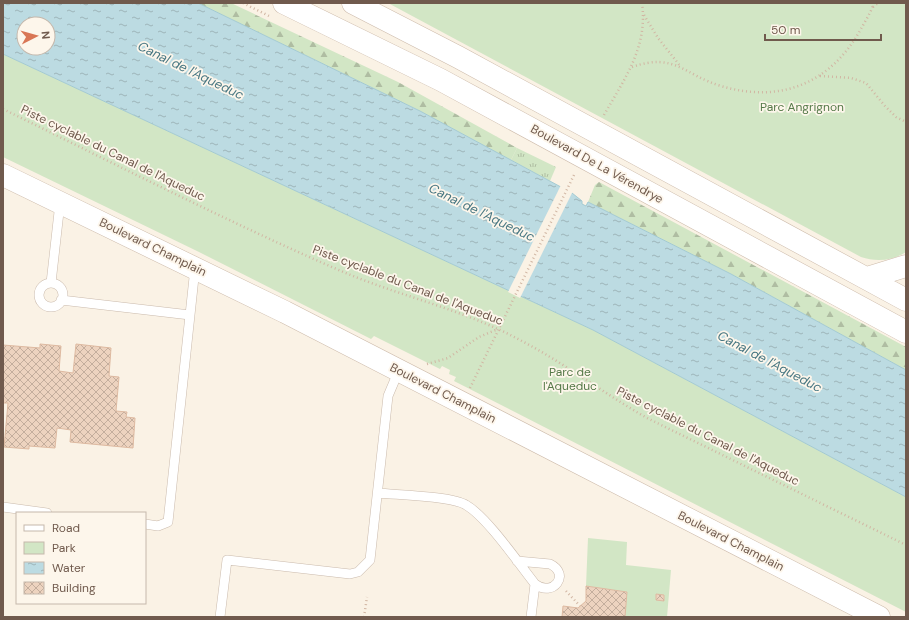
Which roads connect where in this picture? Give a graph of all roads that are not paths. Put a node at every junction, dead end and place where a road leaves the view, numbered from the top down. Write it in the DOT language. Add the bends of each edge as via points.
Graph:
graph roads {
  1 [pos="284,3"];
  2 [pos="353,3"];
  3 [pos="3,175"];
  4 [pos="60,202"];
  5 [pos="906,266"];
  6 [pos="195,267"];
  7 [pos="867,278"];
  8 [pos="51,283"];
  9 [pos="61,300"];
  10 [pos="906,300"];
  11 [pos="190,315"];
  12 [pos="906,332"];
  13 [pos="399,370"];
  14 [pos="378,493"];
  15 [pos="3,507"];
  16 [pos="40,512"];
  17 [pos="146,524"];
  18 [pos="517,561"];
  19 [pos="535,584"];
  20 [pos="220,617"];
  21 [pos="531,617"];
  22 [pos="879,617"];
  1 -- 12 [label="main road, Boulevard De La Vérendrye" via="441,80"];
  2 -- 7 [label="main road"];
  3 -- 4 [label="main road, Boulevard Champlain"];
  4 -- 6 [label="main road, Boulevard Champlain"];
  4 -- 8 [label="lane"];
  5 -- 7 [label="main road"];
  6 -- 11 [label="lane"];
  6 -- 13 [label="main road, Boulevard Champlain"];
  7 -- 10 [label="main road"];
  8 -- 9 [label="lane" via="60,288"];
  8 -- 9 [label="lane" via="43,286 39,292 42,303 52,307"];
  9 -- 11 [label="lane"];
  11 -- 17 [label="lane" via="168,522 158,526"];
  13 -- 14 [label="lane" via="388,396"];
  13 -- 22 [label="main road, Boulevard Champlain"];
  14 -- 18 [label="lane" via="452,500 466,504 479,515"];
  14 -- 20 [label="lane" via="372,553 365,568 350,574 227,560"];
  15 -- 16 [label="lane"];
  18 -- 19 [label="lane"];
  18 -- 19 [label="lane" via="550,564 558,570 559,581 553,587 542,588"];
  19 -- 21 [label="lane"];
}
